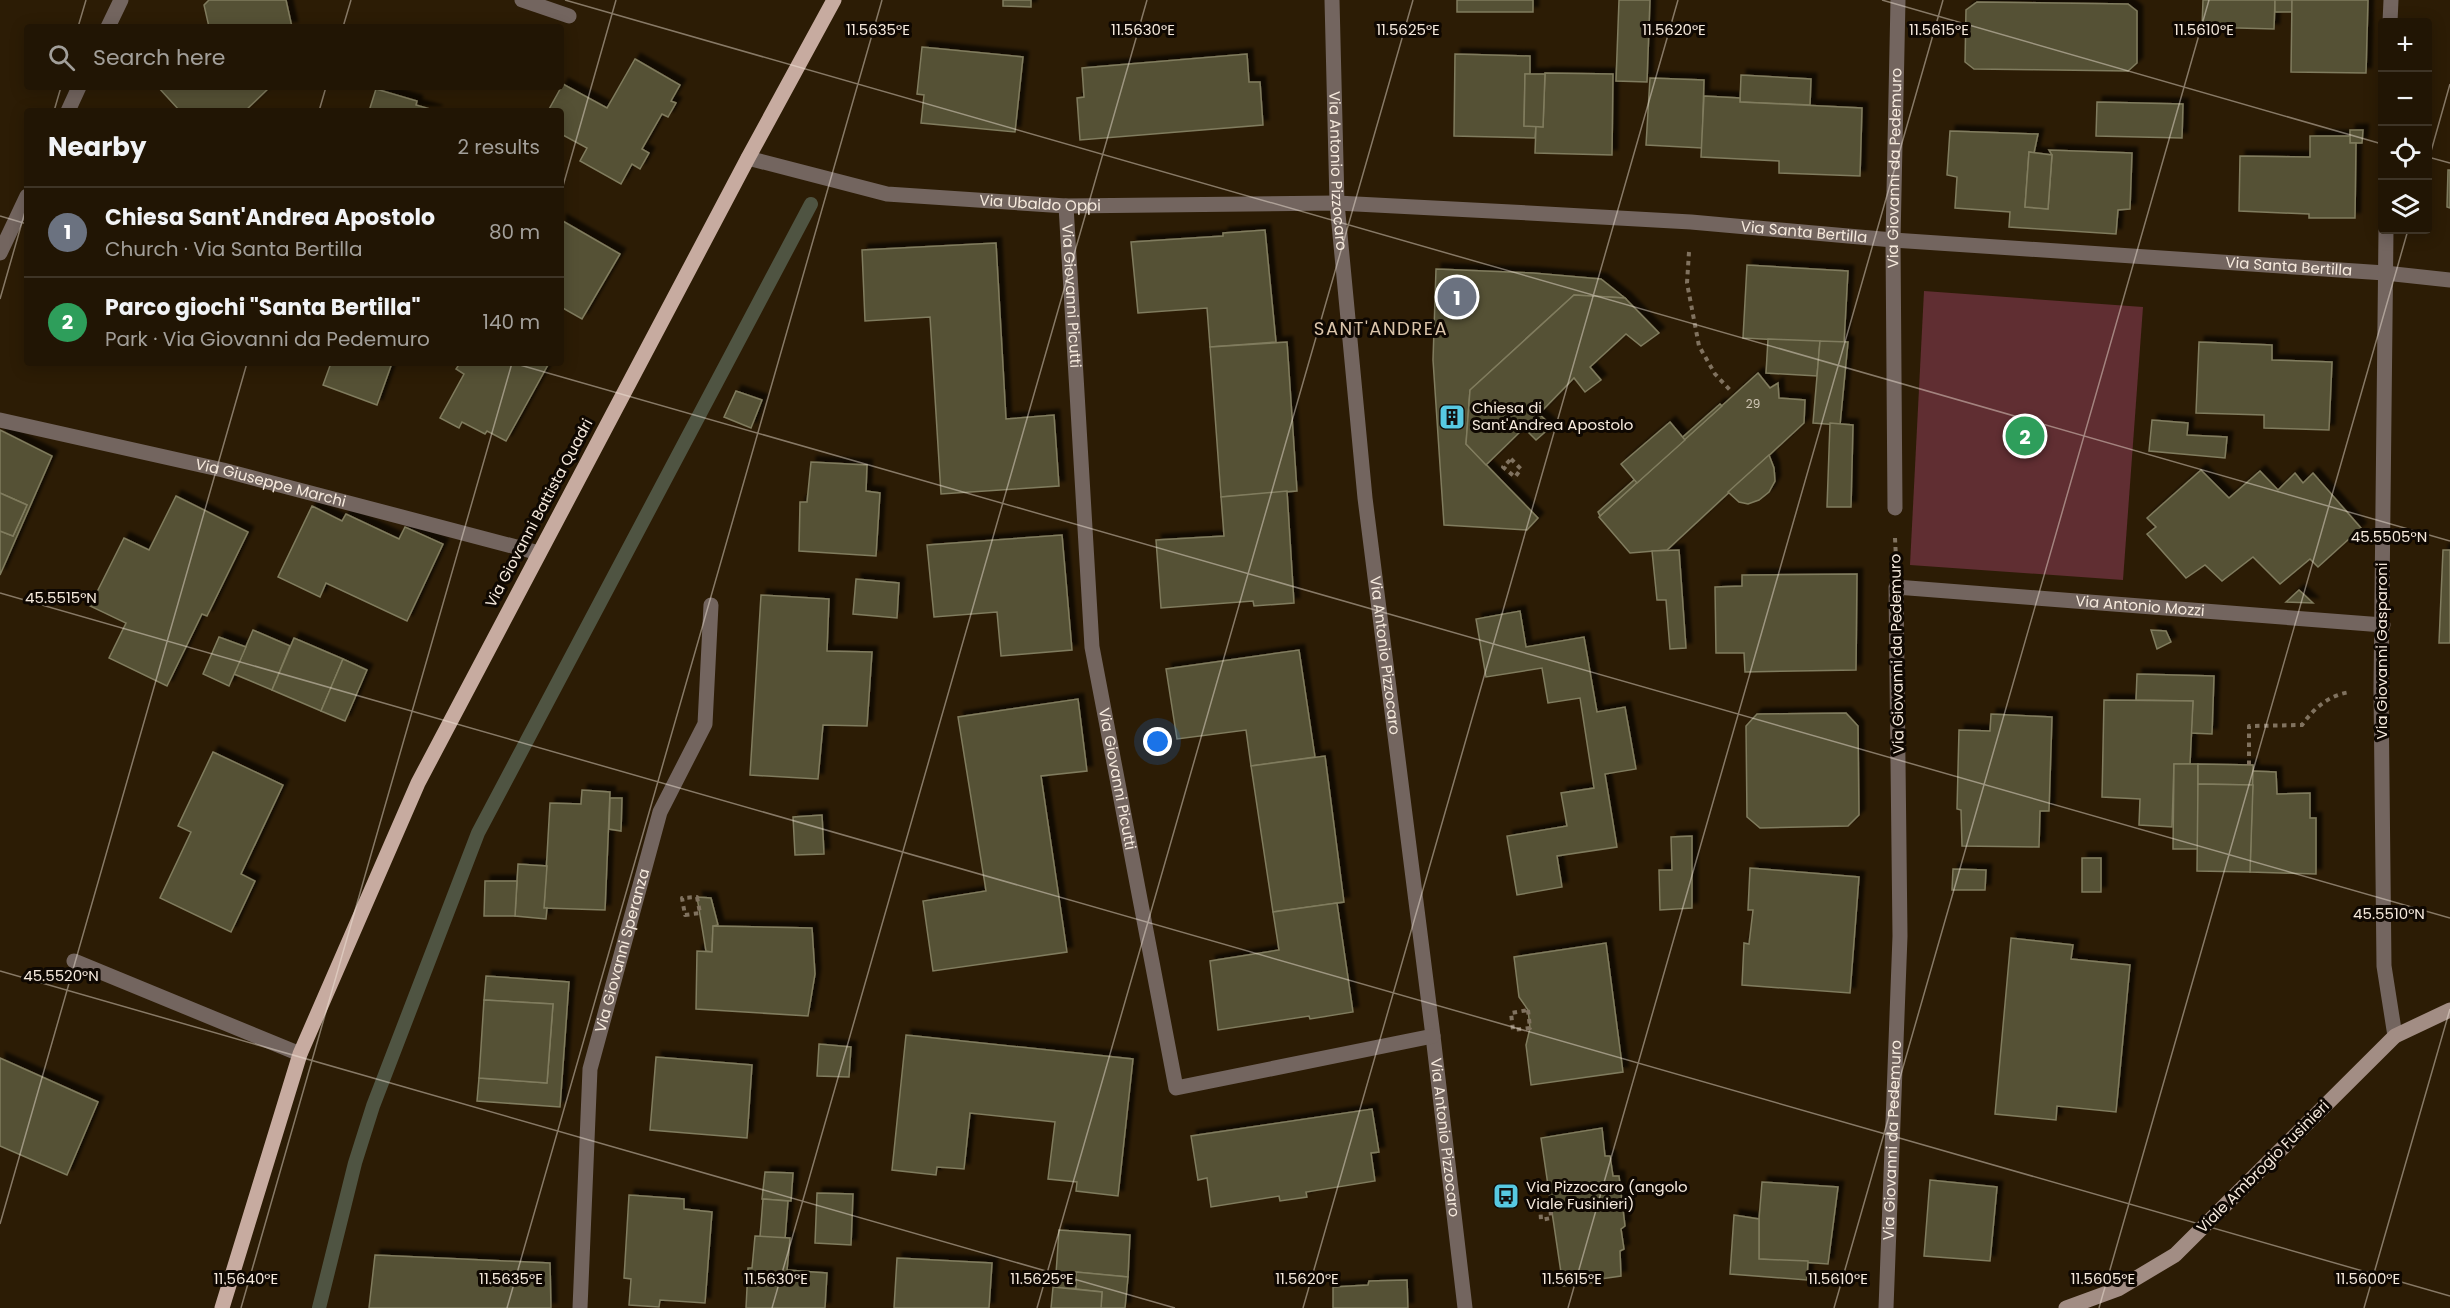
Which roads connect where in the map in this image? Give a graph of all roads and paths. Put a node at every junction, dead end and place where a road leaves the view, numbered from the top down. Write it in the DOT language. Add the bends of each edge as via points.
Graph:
graph roads {
  1 [pos="121,0"];
  2 [pos="522,0"];
  3 [pos="834,0"];
  4 [pos="1332,0"];
  5 [pos="1898,0"];
  6 [pos="2391,0"];
  7 [pos="569,16"];
  8 [pos="2390,18"];
  9 [pos="109,24"];
  10 [pos="78,90"];
  11 [pos="69,108"];
  12 [pos="748,158"];
  13 [pos="24,202"];
  14 [pos="1337,203"];
  15 [pos="1066,206"];
  16 [pos="1691,222"];
  17 [pos="2386,234"];
  18 [pos="1893,240"];
  19 [pos="0,252"];
  20 [pos="2385,273"];
  21 [pos="2450,280"];
  22 [pos="1730,390"];
  23 [pos="0,420"];
  24 [pos="1521,469"];
  25 [pos="1895,508"];
  26 [pos="538,553"];
  27 [pos="1896,586"];
  28 [pos="711,605"];
  29 [pos="2383,625"];
  30 [pos="2381,688"];
  31 [pos="2249,765"];
  32 [pos="699,913"];
  33 [pos="74,961"];
  34 [pos="2450,1010"];
  35 [pos="1530,1028"];
  36 [pos="1433,1036"];
  37 [pos="2395,1036"];
  38 [pos="300,1054"];
  39 [pos="1551,1218"];
  40 [pos="222,1308"];
  41 [pos="580,1308"];
  42 [pos="1465,1308"];
  43 [pos="1886,1308"];
  44 [pos="2066,1308"];
  1 -- 9 [label="street"];
  2 -- 7 [label="street"];
  3 -- 12 [label="main road, Via Giovanni Battista Quadri"];
  4 -- 14 [label="street, Via Antonio Pizzocaro"];
  5 -- 18 [label="street, Via Giovanni da Pedemuro"];
  6 -- 8 [label="street"];
  10 -- 11 [label="street"];
  12 -- 15 [label="street, Via Ubaldo Oppi" via="887,194"];
  12 -- 26 [label="main road, Via Giovanni Battista Quadri"];
  13 -- 19 [label="street"];
  14 -- 15 [label="street, Via Ubaldo Oppi"];
  14 -- 16 [label="street, Via Santa Bertilla"];
  14 -- 36 [label="street, Via Antonio Pizzocaro" via="1365,498"];
  15 -- 36 [label="street, Via Giovanni Picutti" via="1092,647 1176,1088"];
  16 -- 18 [label="street, Via Santa Bertilla"];
  16 -- 22 [label="path" via="1687,284 1699,346 1715,374"];
  17 -- 20 [label="street, Via Giovanni Gasparoni"];
  18 -- 20 [label="street, Via Santa Bertilla"];
  18 -- 25 [label="street, Via Giovanni da Pedemuro"];
  20 -- 21 [label="street, Via Santa Bertilla"];
  20 -- 29 [label="street, Via Giovanni Gasparoni"];
  23 -- 26 [label="street, Via Giuseppe Marchi" via="223,470"];
  24 -- 24 [label="path" via="1515,477 1503,467 1511,459"];
  25 -- 27 [label="path, Via Giovanni da Pedemuro"];
  26 -- 38 [label="main road, Via Giovanni Battista Quadri" via="417,783"];
  27 -- 29 [label="street, Via Antonio Mozzi"];
  27 -- 43 [label="street, Via Giovanni da Pedemuro" via="1900,936"];
  28 -- 41 [label="street, Via Giovanni Speranza" via="705,724 660,812 590,1069"];
  29 -- 30 [label="street, Via Giovanni Gasparoni"];
  30 -- 31 [label="path" via="2341,694 2314,709 2302,725 2249,726"];
  30 -- 37 [label="street, Via Giovanni Gasparoni" via="2384,966"];
  32 -- 32 [label="path" via="685,915 682,898 697,897"];
  33 -- 38 [label="street"];
  34 -- 37 [label="street, Viale Ambrogio Fusinieri"];
  35 -- 35 [label="path" via="1513,1030 1510,1013 1528,1010"];
  36 -- 42 [label="street, Via Antonio Pizzocaro"];
  37 -- 44 [label="street, Viale Ambrogio Fusinieri" via="2175,1255 2118,1288"];
  38 -- 40 [label="main road, Via Giovanni Battista Quadri"];
  39 -- 39 [label="path" via="1541,1220 1540,1204 1550,1202"];
}
